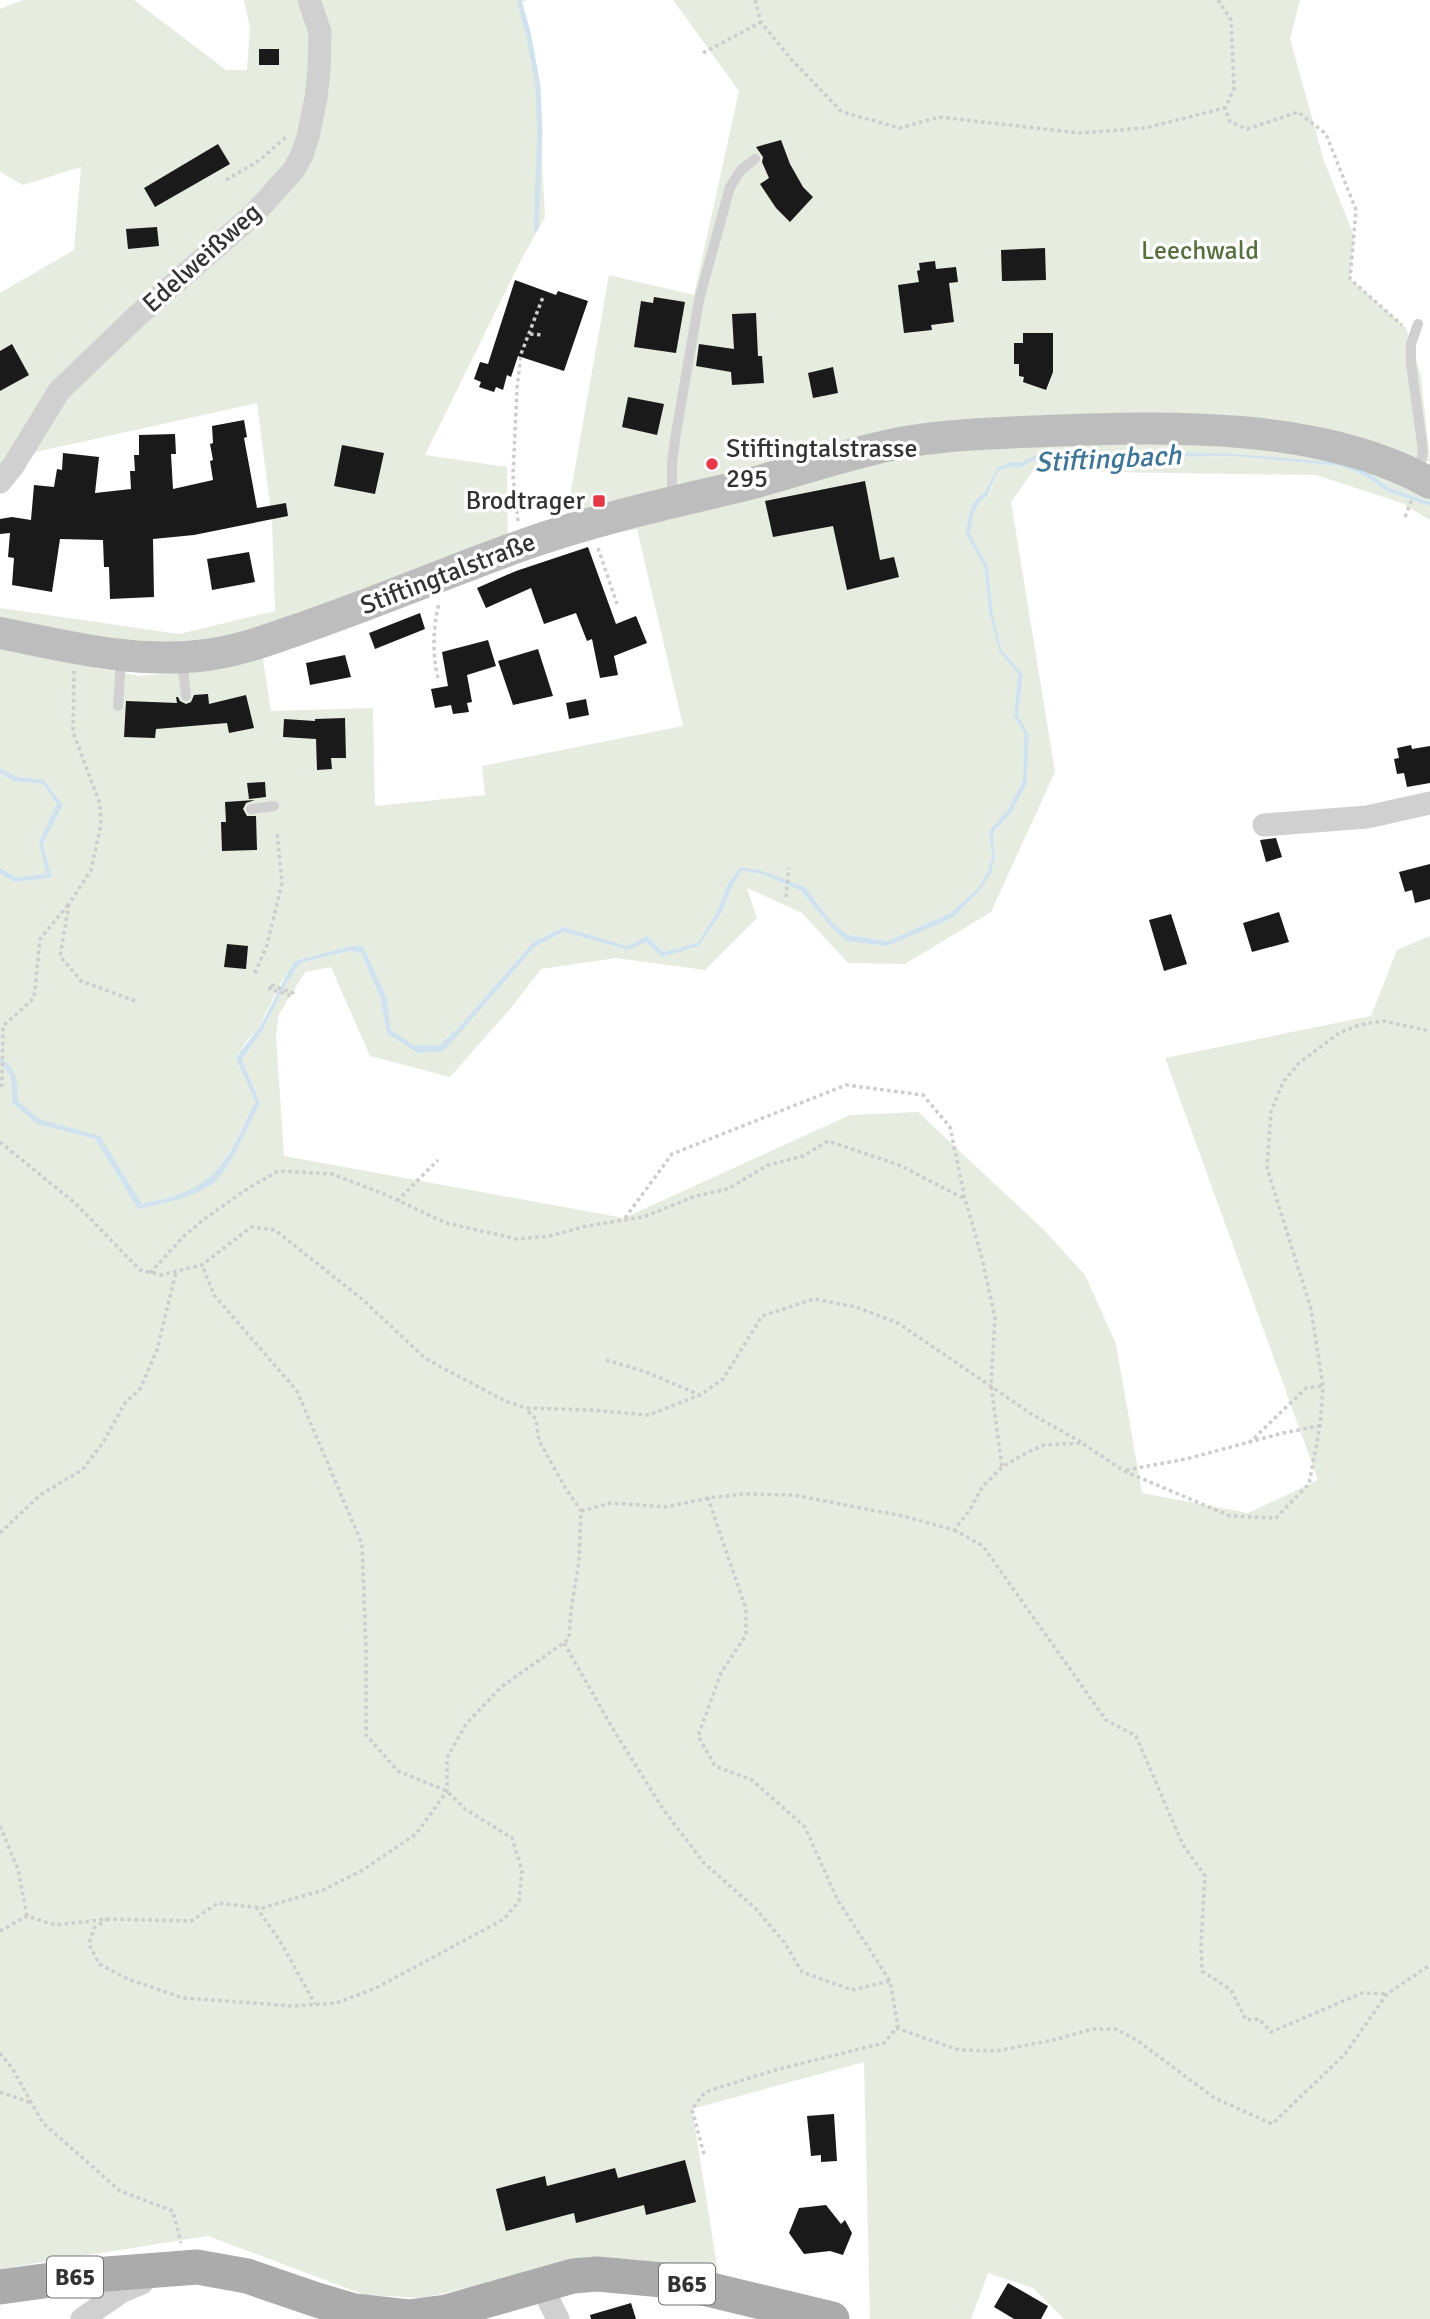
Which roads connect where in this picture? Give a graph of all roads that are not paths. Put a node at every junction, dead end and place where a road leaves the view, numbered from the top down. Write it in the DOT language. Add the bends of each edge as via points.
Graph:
graph roads {
  1 [pos="309,0"];
  2 [pos="755,159"];
  3 [pos="1418,324"];
  4 [pos="0,482"];
  5 [pos="1420,488"];
  6 [pos="673,502"];
  7 [pos="0,633"];
  8 [pos="121,656"];
  9 [pos="182,657"];
  10 [pos="186,696"];
  11 [pos="118,706"];
  12 [pos="1430,803"];
  13 [pos="274,806"];
  14 [pos="251,809"];
  15 [pos="1264,825"];
  16 [pos="151,2269"];
  17 [pos="541,2285"];
  18 [pos="0,2287"];
  19 [pos="385,2317"];
  20 [pos="82,2319"];
  21 [pos="558,2319"];
  22 [pos="832,2319"];
  1 -- 4 [label="street, Edelweißweg" via="320,32 319,69 313,119 302,155 283,184 254,214 59,391"];
  2 -- 6 [label="lane" via="730,187 699,300 676,433"];
  3 -- 5 [label="lane" via="1411,363 1423,451"];
  5 -- 6 [label="street, Stiftingtalstraße" via="1373,456 1279,438 1164,427 905,442"];
  6 -- 9 [label="street, Stiftingtalstraße" via="520,545 273,639"];
  7 -- 8 [label="street, Stiftingtalstraße"];
  8 -- 9 [label="street, Stiftingtalstraße"];
  8 -- 11 [label="lane"];
  9 -- 10 [label="lane"];
  12 -- 15 [label="street" via="1367,817"];
  13 -- 14 [label="lane"];
  16 -- 18 [label="main road, B65"];
  16 -- 19 [label="main road, B65" via="188,2267 247,2276"];
  16 -- 20 [label="street" via="142,2283"];
  17 -- 19 [label="main road, B65" via="498,2302"];
  17 -- 21 [label="street"];
  17 -- 22 [label="main road, B65" via="585,2275 642,2277"];
}
